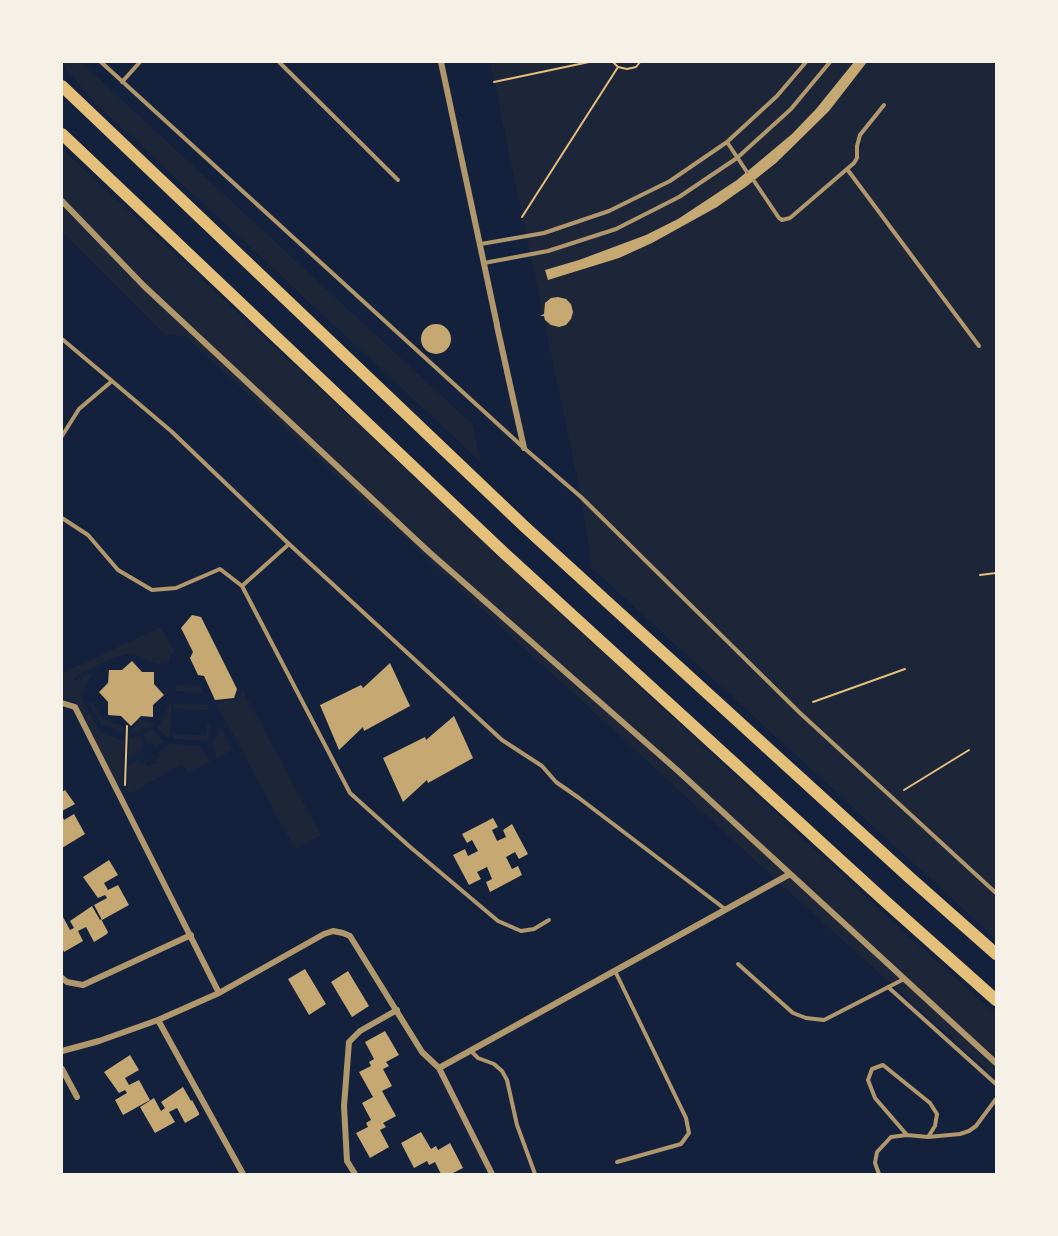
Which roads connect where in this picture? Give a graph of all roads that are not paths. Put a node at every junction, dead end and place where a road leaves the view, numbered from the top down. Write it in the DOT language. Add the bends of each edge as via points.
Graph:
graph roads {
  1 [pos="101,62"];
  2 [pos="140,62"];
  3 [pos="279,62"];
  4 [pos="441,62"];
  5 [pos="806,62"];
  6 [pos="830,62"];
  7 [pos="122,82"];
  8 [pos="62,86"];
  9 [pos="884,105"];
  10 [pos="62,134"];
  11 [pos="727,142"];
  12 [pos="737,158"];
  13 [pos="847,169"];
  14 [pos="747,172"];
  15 [pos="398,180"];
  16 [pos="754,181"];
  17 [pos="62,201"];
  18 [pos="480,244"];
  19 [pos="484,263"];
  20 [pos="62,339"];
  21 [pos="979,346"];
  22 [pos="112,381"];
  23 [pos="62,436"];
  24 [pos="524,448"];
  25 [pos="62,518"];
  26 [pos="289,544"];
  27 [pos="242,586"];
  28 [pos="62,704"];
  29 [pos="790,873"];
  30 [pos="996,893"];
  31 [pos="725,909"];
  32 [pos="549,920"];
  33 [pos="192,935"];
  34 [pos="996,954"];
  35 [pos="738,964"];
  36 [pos="615,971"];
  37 [pos="62,978"];
  38 [pos="905,979"];
  39 [pos="888,987"];
  40 [pos="219,993"];
  41 [pos="996,1000"];
  42 [pos="397,1010"];
  43 [pos="158,1020"];
  44 [pos="62,1051"];
  45 [pos="471,1051"];
  46 [pos="996,1063"];
  47 [pos="439,1068"];
  48 [pos="62,1069"];
  49 [pos="996,1084"];
  50 [pos="77,1097"];
  51 [pos="996,1099"];
  52 [pos="907,1135"];
  53 [pos="928,1137"];
  54 [pos="617,1162"];
  55 [pos="243,1174"];
  56 [pos="355,1174"];
  57 [pos="492,1174"];
  58 [pos="535,1174"];
  59 [pos="879,1174"];
  1 -- 7 [label="lane"];
  2 -- 7 [label="lane"];
  3 -- 15 [label="lane"];
  4 -- 18 [label="street"];
  5 -- 11 [label="lane" via="777,96"];
  6 -- 12 [label="lane" via="791,109"];
  7 -- 24 [label="lane"];
  8 -- 34 [label="highway" via="525,527"];
  9 -- 13 [label="lane" via="860,135 857,158"];
  10 -- 41 [label="highway" via="503,552"];
  11 -- 12 [label="lane"];
  11 -- 18 [label="lane" via="670,181 609,211 544,233"];
  12 -- 14 [label="lane"];
  12 -- 19 [label="lane" via="680,197 616,229 548,251"];
  13 -- 16 [label="lane" via="786,220 779,218"];
  13 -- 21 [label="lane"];
  17 -- 29 [label="street" via="144,286 429,552"];
  18 -- 19 [label="street"];
  19 -- 24 [label="street"];
  20 -- 22 [label="lane"];
  22 -- 23 [label="lane" via="79,409"];
  22 -- 26 [label="lane"];
  24 -- 30 [label="lane" via="581,497 800,712"];
  25 -- 27 [label="lane" via="88,535 118,570 152,590 176,588 220,569"];
  26 -- 27 [label="lane"];
  26 -- 31 [label="lane" via="502,740 542,766 556,782"];
  27 -- 32 [label="lane" via="350,793 498,921 521,931"];
  28 -- 33 [label="street" via="75,707"];
  29 -- 31 [label="street"];
  29 -- 38 [label="street"];
  31 -- 36 [label="street"];
  33 -- 37 [label="street" via="83,985"];
  33 -- 40 [label="street"];
  35 -- 39 [label="lane" via="793,1013 806,1018 824,1020"];
  36 -- 45 [label="street"];
  36 -- 54 [label="lane" via="686,1118 689,1133 681,1143"];
  38 -- 39 [label="lane"];
  38 -- 46 [label="street"];
  39 -- 49 [label="lane"];
  40 -- 42 [label="street" via="333,931 350,936"];
  40 -- 43 [label="street"];
  42 -- 47 [label="street" via="422,1052"];
  42 -- 56 [label="street" via="360,1031 349,1042 344,1106 347,1161"];
  43 -- 44 [label="street"];
  43 -- 55 [label="street"];
  45 -- 47 [label="street"];
  45 -- 58 [label="lane" via="495,1064 507,1080 517,1125"];
  47 -- 57 [label="street"];
  48 -- 50 [label="street"];
  51 -- 53 [label="lane" via="969,1131"];
  52 -- 53 [label="lane"];
  52 -- 53 [label="lane" via="875,1098 868,1080 872,1069 883,1065 930,1103 937,1114"];
  52 -- 59 [label="lane" via="891,1137 877,1152"];
}
